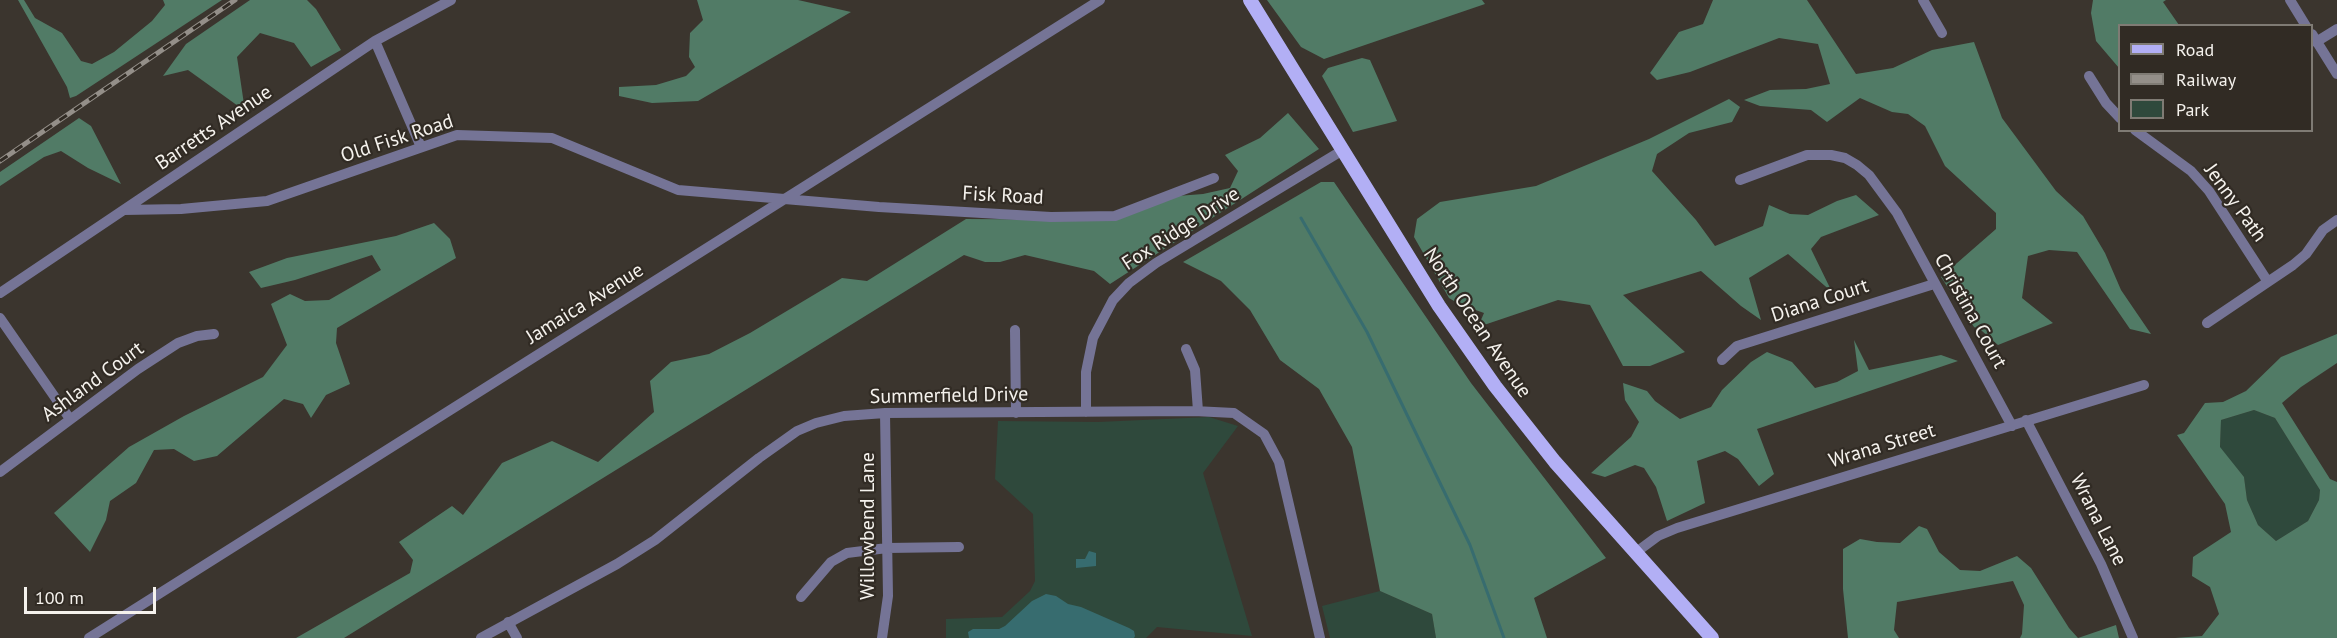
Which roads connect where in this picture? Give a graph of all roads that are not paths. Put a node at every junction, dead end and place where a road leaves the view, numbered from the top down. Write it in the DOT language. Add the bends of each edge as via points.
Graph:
graph roads {
  1 [pos="451,0"];
  2 [pos="1100,0"];
  3 [pos="1250,0"];
  4 [pos="1923,0"];
  5 [pos="2290,0"];
  6 [pos="2305,24"];
  7 [pos="2337,29"];
  8 [pos="1942,33"];
  9 [pos="2314,38"];
  10 [pos="375,41"];
  11 [pos="2337,74"];
  12 [pos="2090,76"];
  13 [pos="2118,115"];
  14 [pos="2138,132"];
  15 [pos="421,147"];
  16 [pos="1343,150"];
  17 [pos="1214,178"];
  18 [pos="1740,180"];
  19 [pos="783,200"];
  20 [pos="124,210"];
  21 [pos="2337,220"];
  22 [pos="2268,282"];
  23 [pos="1934,284"];
  24 [pos="0,293"];
  25 [pos="0,318"];
  26 [pos="2207,323"];
  27 [pos="1015,330"];
  28 [pos="214,334"];
  29 [pos="1186,349"];
  30 [pos="1722,360"];
  31 [pos="2144,385"];
  32 [pos="1198,411"];
  33 [pos="1086,412"];
  34 [pos="885,413"];
  35 [pos="1016,413"];
  36 [pos="70,419"];
  37 [pos="2026,420"];
  38 [pos="2012,426"];
  39 [pos="0,472"];
  40 [pos="887,548"];
  41 [pos="959,548"];
  42 [pos="1635,553"];
  43 [pos="801,597"];
  44 [pos="508,622"];
  45 [pos="89,638"];
  46 [pos="481,638"];
  47 [pos="517,638"];
  48 [pos="882,638"];
  49 [pos="1320,638"];
  50 [pos="1712,638"];
  51 [pos="2133,638"];
  1 -- 10 [label="street, Barretts Avenue"];
  2 -- 19 [label="street, Jamaica Avenue"];
  3 -- 16 [label="main road, North Ocean Avenue"];
  4 -- 8 [label="street"];
  5 -- 6 [label="street"];
  7 -- 9 [label="street"];
  9 -- 11 [label="street"];
  10 -- 15 [label="street"];
  10 -- 20 [label="street, Barretts Avenue"];
  12 -- 13 [label="street"];
  14 -- 22 [label="street, Jenny Path" via="2191,171 2209,191"];
  15 -- 19 [label="street, Old Fisk Road" via="457,135 552,138 678,190"];
  15 -- 20 [label="street, Old Fisk Road" via="267,201"];
  16 -- 33 [label="street, Fox Ridge Drive" via="1156,262 1121,291 1093,338 1086,372"];
  16 -- 42 [label="main road, North Ocean Avenue" via="1439,306 1495,386"];
  17 -- 19 [label="street, Fisk Road" via="1115,216 1051,216"];
  18 -- 23 [label="street, Christina Court" via="1807,155 1845,158 1869,175 1897,213"];
  19 -- 45 [label="street, Jamaica Avenue"];
  20 -- 24 [label="street, Barretts Avenue"];
  21 -- 22 [label="street" via="2323,230 2299,260"];
  22 -- 26 [label="street"];
  23 -- 30 [label="street, Diana Court" via="1737,346"];
  23 -- 38 [label="street, Christina Court"];
  25 -- 36 [label="street"];
  27 -- 35 [label="street"];
  28 -- 36 [label="street, Ashland Court" via="178,344"];
  29 -- 32 [label="street" via="1195,370"];
  31 -- 37 [label="street, Wrana Street"];
  32 -- 33 [label="street, Summerfield Drive"];
  32 -- 49 [label="street, Summerfield Drive" via="1234,413 1263,434 1279,462"];
  33 -- 35 [label="street, Summerfield Drive"];
  34 -- 35 [label="street, Summerfield Drive"];
  34 -- 40 [label="street, Willowbend Lane"];
  34 -- 44 [label="street, Summerfield Drive" via="844,416 797,431 655,540"];
  36 -- 39 [label="street, Ashland Court"];
  37 -- 38 [label="street, Wrana Street"];
  37 -- 51 [label="street, Wrana Lane" via="2101,564"];
  38 -- 42 [label="street, Wrana Street" via="1677,528"];
  40 -- 41 [label="street"];
  40 -- 43 [label="street" via="847,553 831,562"];
  40 -- 48 [label="street, Willowbend Lane" via="888,596"];
  42 -- 50 [label="main road, North Ocean Avenue"];
  44 -- 46 [label="street, Summerfield Drive"];
  44 -- 47 [label="street"];
}
